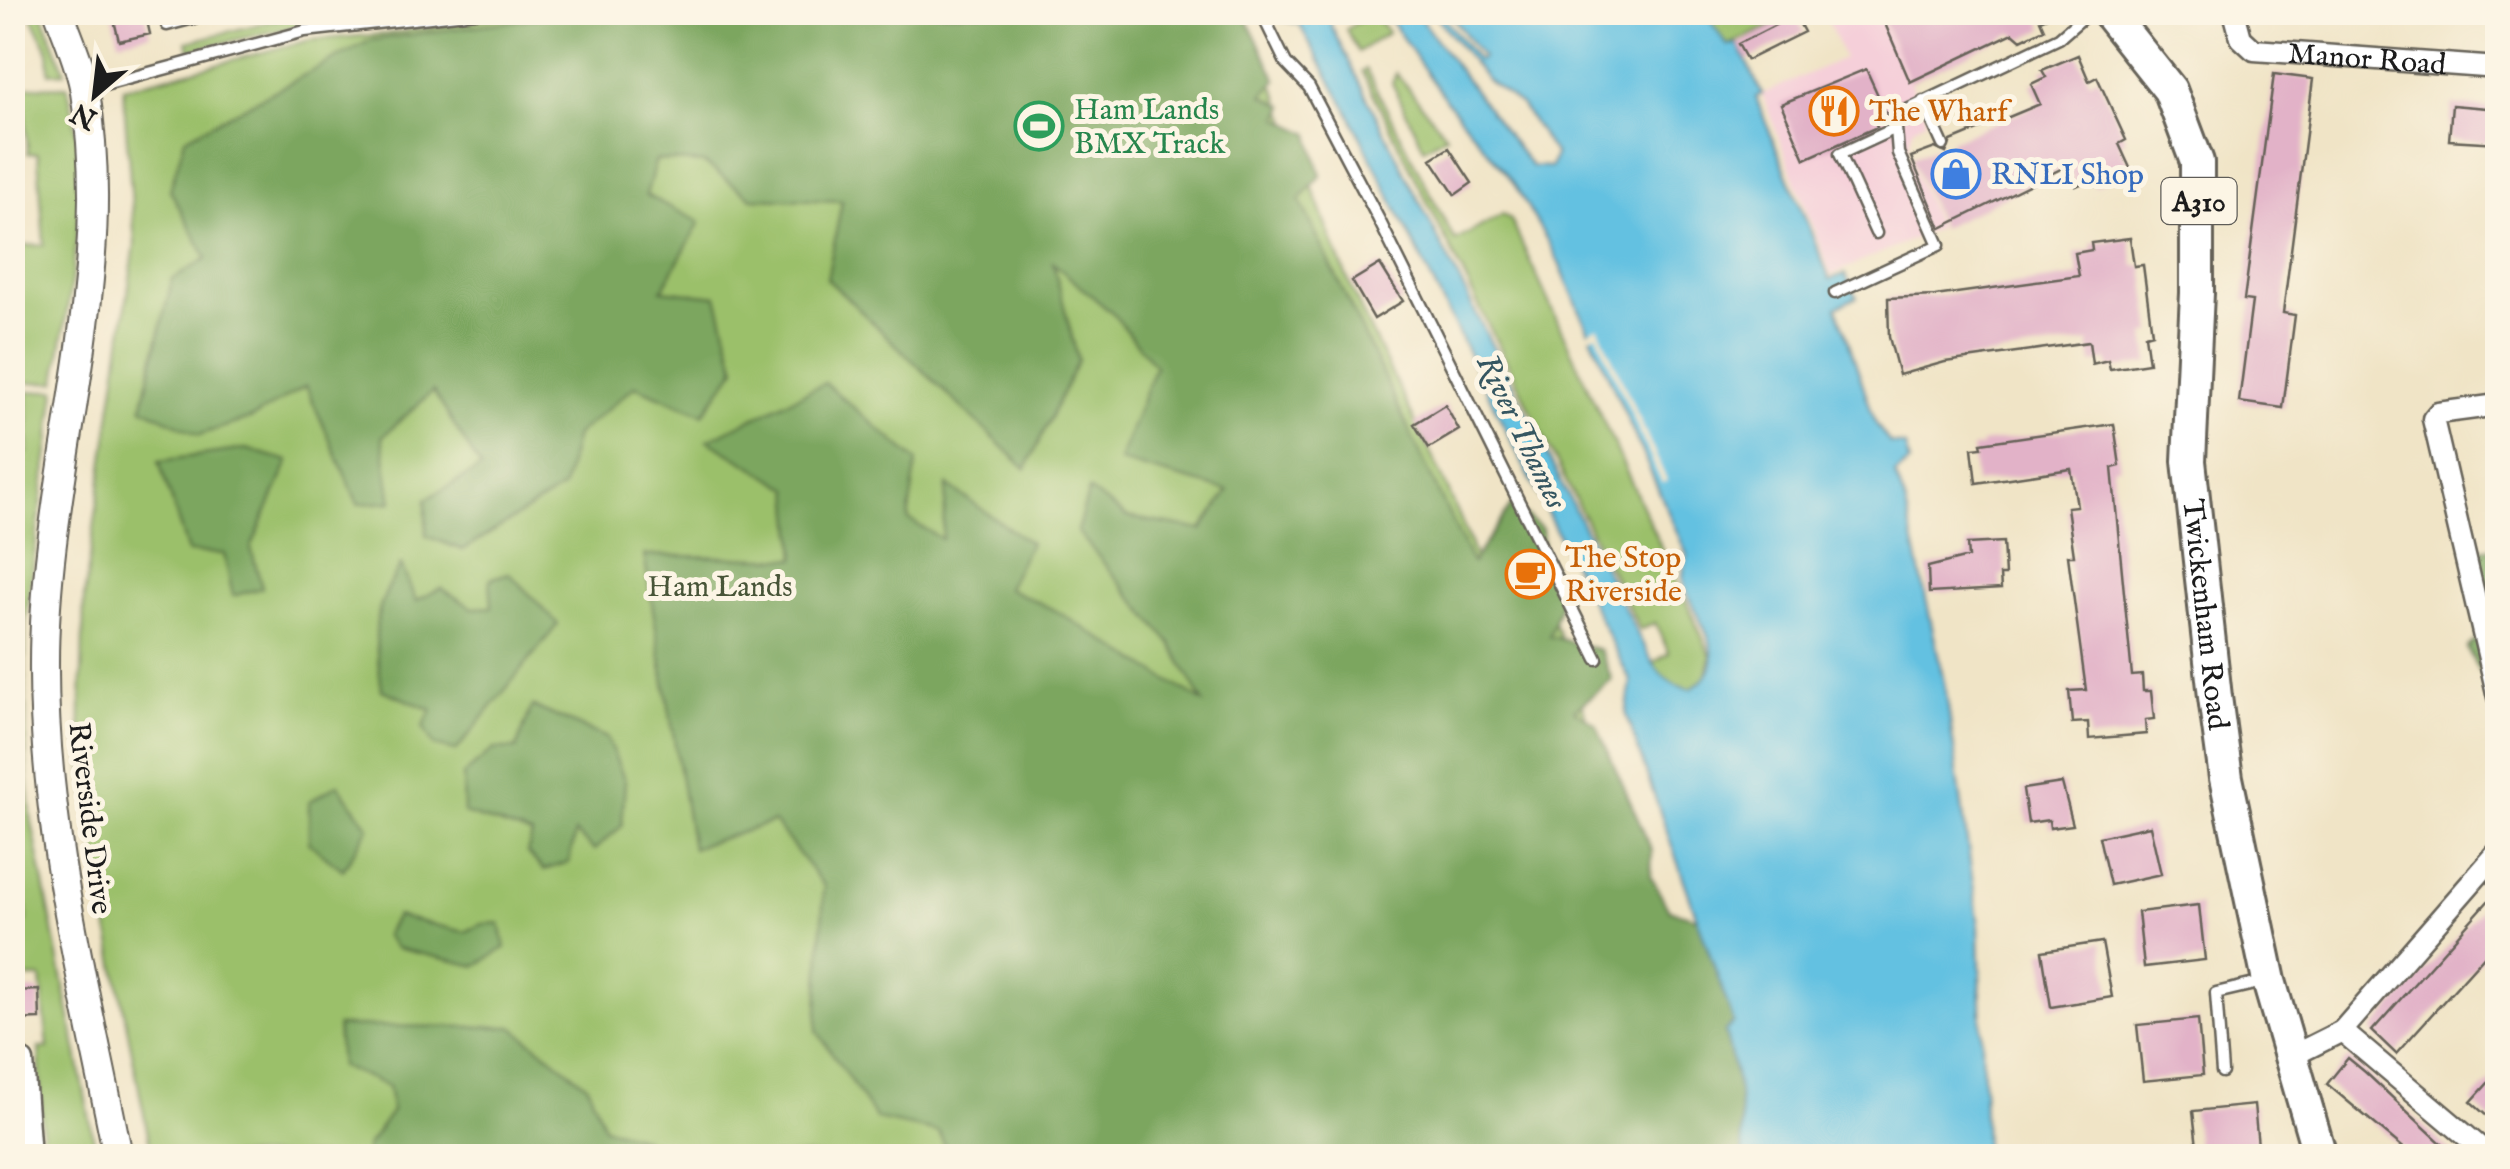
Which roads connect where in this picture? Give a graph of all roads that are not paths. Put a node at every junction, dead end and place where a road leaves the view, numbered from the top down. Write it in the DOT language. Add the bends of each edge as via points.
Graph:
graph roads {
  1 [pos="60,12"];
  2 [pos="217,12"];
  3 [pos="475,12"];
  4 [pos="1261,12"];
  5 [pos="2089,12"];
  6 [pos="2108,12"];
  7 [pos="2234,12"];
  8 [pos="167,25"];
  9 [pos="2498,68"];
  10 [pos="82,79"];
  11 [pos="1923,101"];
  12 [pos="1896,128"];
  13 [pos="1942,145"];
  14 [pos="1876,233"];
  15 [pos="1835,293"];
  16 [pos="2498,405"];
  17 [pos="1597,659"];
  18 [pos="2498,696"];
  19 [pos="2498,852"];
  20 [pos="2268,981"];
  21 [pos="2342,1031"];
  22 [pos="2290,1056"];
  23 [pos="12,1062"];
  24 [pos="2222,1072"];
  25 [pos="30,1156"];
  26 [pos="118,1156"];
  27 [pos="2320,1156"];
  28 [pos="2490,1156"];
  1 -- 10 [label="street, Riverside Drive"];
  2 -- 8 [label="lane"];
  3 -- 10 [label="lane" via="305,31"];
  4 -- 17 [label="lane" via="1378,218"];
  5 -- 11 [label="lane" via="2059,38"];
  6 -- 20 [label="main road, Twickenham Road / A310" via="2157,68 2197,162 2189,461 2226,778"];
  7 -- 9 [label="street, Manor Road" via="2241,38 2254,50"];
  10 -- 26 [label="street, Riverside Drive" via="94,221 78,386 53,539 45,729 60,872"];
  11 -- 12 [label="lane" via="1900,113"];
  11 -- 13 [label="lane"];
  12 -- 14 [label="lane" via="1840,154"];
  12 -- 15 [label="lane" via="1898,153 1939,245"];
  16 -- 18 [label="street" via="2433,419"];
  19 -- 21 [label="street"];
  20 -- 22 [label="main road, Twickenham Road / A310"];
  20 -- 24 [label="lane" via="2216,994"];
  21 -- 22 [label="street"];
  21 -- 28 [label="street"];
  22 -- 27 [label="main road, Twickenham Road / A310"];
  23 -- 25 [label="street" via="23,1061"];
}
